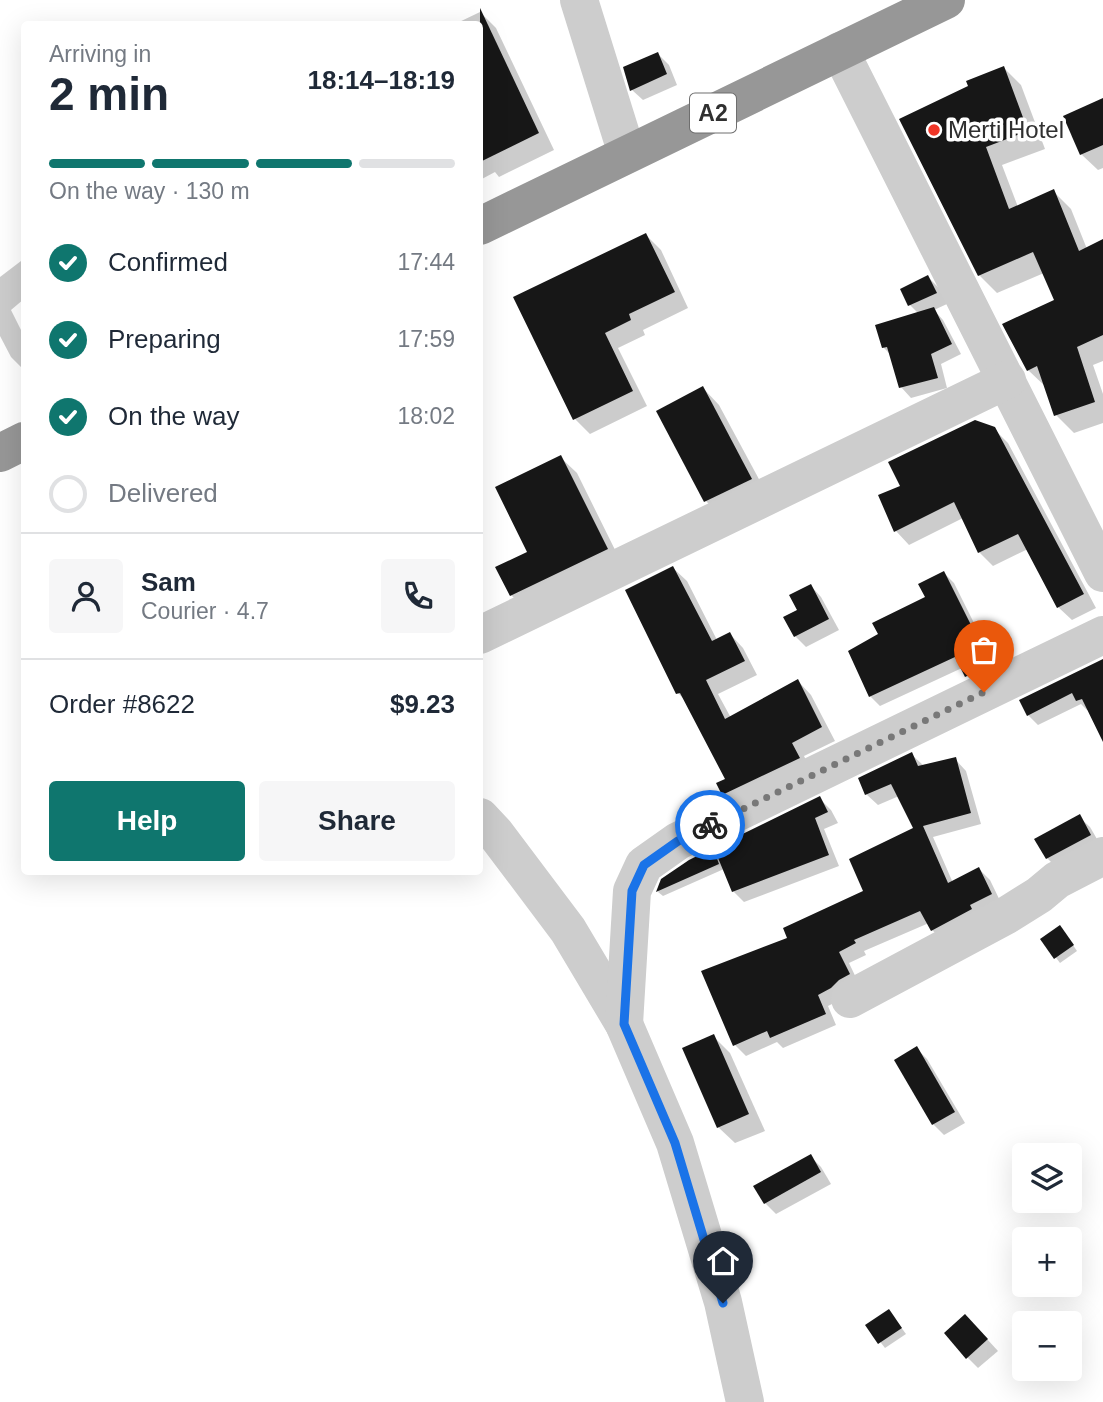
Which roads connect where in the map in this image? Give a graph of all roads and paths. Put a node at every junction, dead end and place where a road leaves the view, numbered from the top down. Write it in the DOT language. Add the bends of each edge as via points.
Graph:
graph roads {
  1 [pos="579,0"];
  2 [pos="946,0"];
  3 [pos="840,51"];
  4 [pos="627,155"];
  5 [pos="483,225"];
  6 [pos="1007,380"];
  7 [pos="21,442"];
  8 [pos="0,453"];
  9 [pos="1103,573"];
  10 [pos="483,634"];
  11 [pos="1103,635"];
  12 [pos="483,820"];
  13 [pos="1103,856"];
  14 [pos="850,999"];
  15 [pos="624,1024"];
  16 [pos="745,1402"];
  1 -- 4 [label="street"];
  2 -- 3 [label="highway, A2"];
  3 -- 4 [label="highway, A2"];
  3 -- 6 [label="street"];
  4 -- 5 [label="highway, A2"];
  6 -- 9 [label="street"];
  6 -- 10 [label="street"];
  7 -- 8 [label="highway"];
  11 -- 15 [label="street" via="678,841 644,865 632,891"];
  12 -- 15 [label="street" via="568,930"];
  13 -- 14 [label="street" via="1057,880 1007,915"];
  15 -- 16 [label="street" via="675,1143 723,1303"];
}
